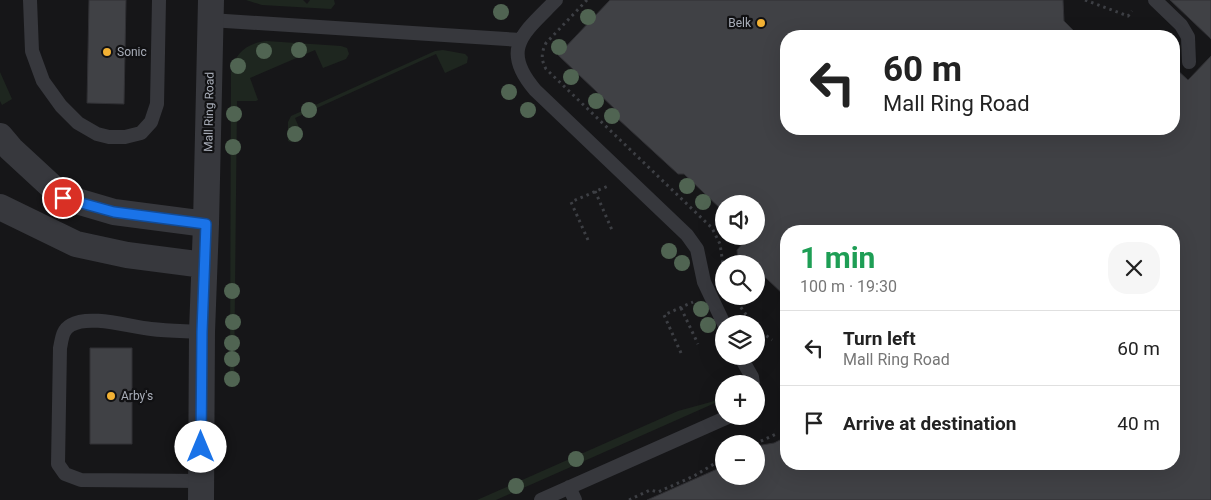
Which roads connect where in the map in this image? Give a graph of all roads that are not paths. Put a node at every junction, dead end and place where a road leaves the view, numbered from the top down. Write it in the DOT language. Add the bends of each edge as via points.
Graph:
graph roads {
  1 [pos="30,0"];
  2 [pos="159,0"];
  3 [pos="556,0"];
  4 [pos="1155,0"];
  5 [pos="210,10"];
  6 [pos="520,40"];
  7 [pos="1189,62"];
  8 [pos="0,136"];
  9 [pos="0,207"];
  10 [pos="206,224"];
  11 [pos="204,265"];
  12 [pos="720,315"];
  13 [pos="202,332"];
  14 [pos="715,423"];
  15 [pos="201,490"];
  16 [pos="572,494"];
  17 [pos="541,500"];
  1 -- 2 [label="lane" via="32,51 43,81 78,123 109,138 141,133 151,122 157,104"];
  3 -- 6 [label="lane"];
  4 -- 7 [label="lane" via="1181,25 1188,37"];
  5 -- 6 [label="lane"];
  5 -- 10 [label="street, Mall Ring Road"];
  6 -- 12 [label="lane" via="517,62 535,90 692,241 704,282"];
  8 -- 10 [label="street" via="63,198 114,212"];
  9 -- 11 [label="street" via="76,244 127,255"];
  10 -- 11 [label="street, Mall Ring Road"];
  11 -- 13 [label="street, Mall Ring Road"];
  13 -- 15 [label="street, Mall Ring Road"];
  13 -- 15 [label="lane" via="82,321 64,330 60,348 58,464 65,474 80,480"];
  14 -- 16 [label="lane"];
  16 -- 17 [label="lane"];
}
